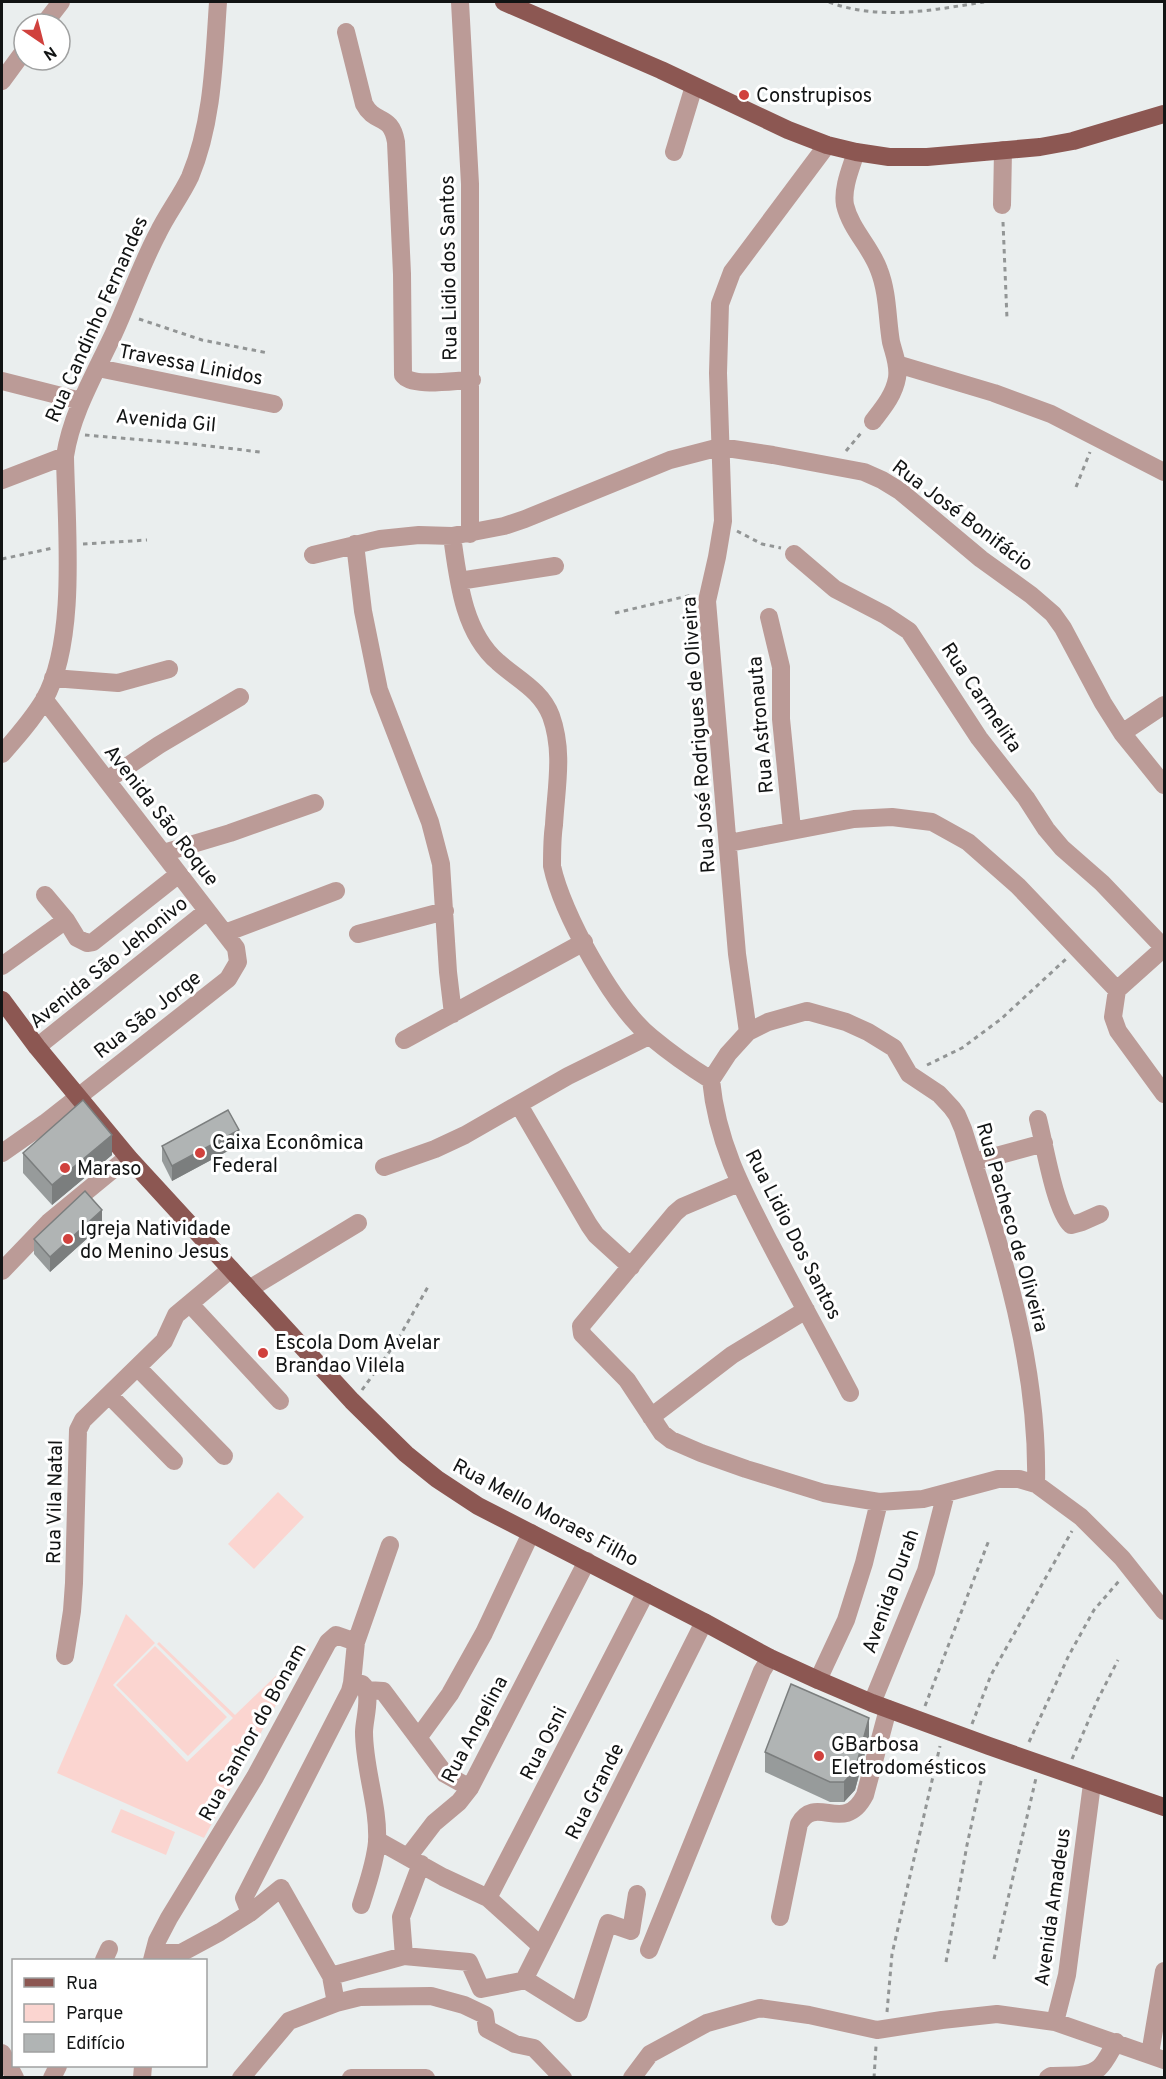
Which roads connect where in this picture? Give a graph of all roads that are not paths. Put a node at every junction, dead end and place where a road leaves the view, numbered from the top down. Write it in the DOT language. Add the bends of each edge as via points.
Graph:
graph roads {
  1 [pos="218,2"];
  2 [pos="460,2"];
  3 [pos="504,2"];
  4 [pos="346,32"];
  5 [pos="12,67"];
  6 [pos="2,81"];
  7 [pos="694,86"];
  8 [pos="1164,114"];
  9 [pos="826,146"];
  10 [pos="1003,150"];
  11 [pos="674,152"];
  12 [pos="856,152"];
  13 [pos="1002,205"];
  14 [pos="897,364"];
  15 [pos="98,368"];
  16 [pos="472,380"];
  17 [pos="2,381"];
  18 [pos="81,401"];
  19 [pos="274,404"];
  20 [pos="873,421"];
  21 [pos="720,447"];
  22 [pos="65,456"];
  23 [pos="1164,472"];
  24 [pos="2,480"];
  25 [pos="470,534"];
  26 [pos="452,536"];
  27 [pos="355,544"];
  28 [pos="794,554"];
  29 [pos="313,555"];
  30 [pos="555,566"];
  31 [pos="459,581"];
  32 [pos="770,617"];
  33 [pos="169,669"];
  34 [pos="53,678"];
  35 [pos="240,697"];
  36 [pos="44,699"];
  37 [pos="1164,705"];
  38 [pos="1122,733"];
  39 [pos="2,754"];
  40 [pos="107,780"];
  41 [pos="1164,785"];
  42 [pos="315,803"];
  43 [pos="792,829"];
  44 [pos="729,843"];
  45 [pos="163,854"];
  46 [pos="179,874"];
  47 [pos="336,891"];
  48 [pos="45,895"];
  49 [pos="207,911"];
  50 [pos="445,911"];
  51 [pos="66,920"];
  52 [pos="225,933"];
  53 [pos="358,934"];
  54 [pos="584,942"];
  55 [pos="1164,948"];
  56 [pos="238,962"];
  57 [pos="1151,962"];
  58 [pos="2,966"];
  59 [pos="1164,974"];
  60 [pos="1117,990"];
  61 [pos="2,1000"];
  62 [pos="453,1014"];
  63 [pos="748,1032"];
  64 [pos="650,1036"];
  65 [pos="404,1040"];
  66 [pos="37,1047"];
  67 [pos="711,1080"];
  68 [pos="1164,1094"];
  69 [pos="78,1096"];
  70 [pos="519,1105"];
  71 [pos="1038,1119"];
  72 [pos="1044,1143"];
  73 [pos="2,1153"];
  74 [pos="128,1156"];
  75 [pos="974,1162"];
  76 [pos="384,1167"];
  77 [pos="739,1183"];
  78 [pos="1100,1214"];
  79 [pos="358,1223"];
  80 [pos="631,1267"];
  81 [pos="231,1269"];
  82 [pos="2,1271"];
  83 [pos="249,1289"];
  84 [pos="190,1304"];
  85 [pos="806,1310"];
  86 [pos="138,1368"];
  87 [pos="850,1393"];
  88 [pos="109,1395"];
  89 [pos="280,1401"];
  90 [pos="651,1417"];
  91 [pos="224,1456"];
  92 [pos="174,1461"];
  93 [pos="1036,1484"];
  94 [pos="946,1493"];
  95 [pos="879,1502"];
  96 [pos="529,1539"];
  97 [pos="390,1545"];
  98 [pos="587,1562"];
  99 [pos="646,1592"];
  100 [pos="1164,1611"];
  101 [pos="705,1622"];
  102 [pos="356,1642"];
  103 [pos="65,1656"];
  104 [pos="770,1658"];
  105 [pos="818,1680"];
  106 [pos="360,1687"];
  107 [pos="880,1706"];
  108 [pos="418,1738"];
  109 [pos="470,1788"];
  110 [pos="1091,1791"];
  111 [pos="1164,1808"];
  112 [pos="377,1840"];
  113 [pos="415,1861"];
  114 [pos="637,1894"];
  115 [pos="488,1898"];
  116 [pos="361,1905"];
  117 [pos="250,1913"];
  118 [pos="780,1917"];
  119 [pos="541,1946"];
  120 [pos="649,1950"];
  121 [pos="404,1956"];
  122 [pos="153,1957"];
  123 [pos="1164,1971"];
  124 [pos="331,1976"];
  125 [pos="526,1980"];
  126 [pos="336,2003"];
  127 [pos="1055,2022"];
  128 [pos="1116,2042"];
  129 [pos="2,2054"];
  130 [pos="1157,2057"];
  131 [pos="15,2078"];
  132 [pos="241,2078"];
  133 [pos="351,2078"];
  134 [pos="426,2078"];
  135 [pos="562,2078"];
  136 [pos="632,2078"];
  137 [pos="1048,2078"];
  1 -- 15 [label="street, Rua Candinho Fernandes" via="211,93 203,137 189,178 143,261"];
  2 -- 16 [label="street, Rua Lidio dos Santos" via="470,184"];
  3 -- 7 [label="main road"];
  4 -- 16 [label="street" via="364,104 370,113 389,123 395,133 402,372 404,377 417,382"];
  5 -- 6 [label="street"];
  7 -- 9 [label="main road"];
  7 -- 11 [label="street"];
  8 -- 10 [label="main road" via="1072,141"];
  9 -- 12 [label="main road"];
  9 -- 21 [label="street, Rua José Rodrigues de Oliveira" via="732,272 725,288 719,324"];
  10 -- 12 [label="main road" via="908,157"];
  10 -- 13 [label="street"];
  12 -- 14 [label="street" via="845,205 879,269"];
  14 -- 20 [label="street" via="896,382"];
  14 -- 23 [label="street" via="1051,414"];
  15 -- 18 [label="street, Rua Candinho Fernandes"];
  15 -- 19 [label="street, Travessa Linidos"];
  16 -- 25 [label="street, Rua Lidio dos Santos"];
  17 -- 18 [label="street"];
  18 -- 22 [label="street, Rua Candinho Fernandes"];
  21 -- 25 [label="street, Rua José Bonifácio" via="670,460 525,519"];
  21 -- 38 [label="street, Rua José Bonifácio" via="864,472 900,491 1041,603 1063,628"];
  21 -- 44 [label="street, Rua José Rodrigues de Oliveira" via="723,521 707,601"];
  22 -- 24 [label="street"];
  22 -- 34 [label="street, Rua Candinho Fernandes" via="74,544 65,627"];
  25 -- 26 [label="street"];
  26 -- 27 [label="street" via="419,535"];
  26 -- 31 [label="street"];
  27 -- 29 [label="street"];
  27 -- 50 [label="street" via="379,690 430,822 441,864"];
  28 -- 55 [label="street, Rua Carmelita" via="835,590 909,631 966,719 1046,829"];
  30 -- 31 [label="street"];
  31 -- 54 [label="street" via="476,635 496,661 542,697 551,715 559,755 552,866 563,902"];
  32 -- 43 [label="street, Rua Astronauta" via="781,668 781,719"];
  33 -- 34 [label="street" via="118,683"];
  34 -- 36 [label="street, Rua Candinho Fernandes"];
  35 -- 40 [label="street"];
  36 -- 39 [label="street, Rua Candinho Fernandes"];
  36 -- 40 [label="street, Avenida São Roque"];
  37 -- 38 [label="street"];
  38 -- 41 [label="street, Rua José Bonifácio"];
  40 -- 45 [label="street, Avenida São Roque"];
  42 -- 45 [label="street"];
  43 -- 44 [label="street"];
  43 -- 60 [label="street" via="892,817 932,822 984,855"];
  44 -- 63 [label="street, Rua José Rodrigues de Oliveira" via="737,954"];
  45 -- 46 [label="street, Avenida São Roque"];
  46 -- 49 [label="street, Avenida São Roque"];
  46 -- 51 [label="street" via="93,942 87,944 77,938"];
  47 -- 52 [label="street"];
  48 -- 51 [label="street"];
  49 -- 52 [label="street, Avenida São Roque"];
  49 -- 66 [label="street, Avenida São Jehonivo"];
  50 -- 53 [label="street"];
  50 -- 62 [label="street"];
  51 -- 58 [label="street"];
  52 -- 56 [label="street, Avenida São Roque" via="236,948"];
  54 -- 62 [label="street"];
  54 -- 64 [label="street" via="615,996"];
  55 -- 57 [label="street"];
  56 -- 69 [label="street, Rua São Jorge" via="228,979"];
  57 -- 59 [label="street"];
  57 -- 60 [label="street"];
  60 -- 68 [label="street" via="1113,1017 1118,1031"];
  61 -- 66 [label="main road, Rua Mello Moraes Filho"];
  62 -- 65 [label="street"];
  63 -- 67 [label="street, Rua Pacheco de Oliveira"];
  63 -- 75 [label="street, Rua Pacheco de Oliveira" via="807,1011 868,1032 894,1048 909,1074 939,1094 957,1115"];
  64 -- 67 [label="street"];
  64 -- 70 [label="street"];
  66 -- 69 [label="main road, Rua Mello Moraes Filho"];
  67 -- 77 [label="street, Rua Lidio Dos Santos" via="714,1111"];
  69 -- 73 [label="street"];
  69 -- 74 [label="main road, Rua Mello Moraes Filho"];
  70 -- 76 [label="street" via="435,1149"];
  70 -- 80 [label="street" via="589,1225"];
  71 -- 72 [label="street"];
  72 -- 75 [label="street"];
  72 -- 78 [label="street" via="1065,1220 1071,1225"];
  74 -- 81 [label="main road, Rua Mello Moraes Filho"];
  74 -- 82 [label="street" via="49,1222"];
  75 -- 93 [label="street, Rua Pacheco de Oliveira" via="1022,1331 1037,1446"];
  77 -- 80 [label="street" via="682,1207"];
  77 -- 85 [label="street, Rua Lidio Dos Santos"];
  79 -- 83 [label="street"];
  80 -- 90 [label="street" via="580,1328 627,1380"];
  81 -- 83 [label="main road, Rua Mello Moraes Filho"];
  81 -- 84 [label="street, Rua Vila Natal"];
  83 -- 96 [label="main road, Rua Mello Moraes Filho" via="406,1454"];
  84 -- 86 [label="street, Rua Vila Natal" via="172,1321 164,1341"];
  84 -- 89 [label="street"];
  85 -- 87 [label="street, Rua Lidio Dos Santos"];
  85 -- 90 [label="street" via="732,1355"];
  86 -- 88 [label="street, Rua Vila Natal"];
  86 -- 91 [label="street"];
  88 -- 92 [label="street"];
  88 -- 103 [label="street, Rua Vila Natal" via="83,1420 76,1437 74,1583"];
  90 -- 95 [label="street" via="665,1436 701,1453 824,1493"];
  93 -- 94 [label="street" via="998,1479"];
  93 -- 100 [label="street" via="1081,1517 1122,1558"];
  94 -- 95 [label="street"];
  94 -- 107 [label="street, Avenida Durah" via="926,1571"];
  95 -- 105 [label="street" via="846,1620"];
  96 -- 98 [label="main road, Rua Mello Moraes Filho"];
  96 -- 108 [label="street, Rua Angelina" via="456,1684"];
  97 -- 102 [label="street"];
  98 -- 99 [label="main road, Rua Mello Moraes Filho"];
  98 -- 109 [label="street, Rua Angelina"];
  99 -- 101 [label="main road, Rua Mello Moraes Filho"];
  99 -- 115 [label="street, Rua Osni"];
  101 -- 104 [label="main road, Rua Mello Moraes Filho"];
  101 -- 119 [label="street, Rua Grande"];
  102 -- 106 [label="street"];
  102 -- 122 [label="street, Rua Sanhor do Bonam" via="336,1635 328,1642 255,1777 169,1918"];
  104 -- 105 [label="main road, Rua Mello Moraes Filho"];
  104 -- 120 [label="street"];
  105 -- 107 [label="main road, Rua Mello Moraes Filho"];
  106 -- 108 [label="street" via="383,1690"];
  106 -- 112 [label="street" via="364,1756"];
  106 -- 117 [label="street" via="345,1701 244,1898"];
  107 -- 110 [label="main road, Rua Mello Moraes Filho" via="989,1746"];
  107 -- 118 [label="street, Avenida Durah" via="865,1795 852,1812 843,1815 815,1811 799,1824"];
  108 -- 109 [label="street" via="445,1774"];
  109 -- 113 [label="street, Rua Angelina" via="434,1823"];
  110 -- 111 [label="main road, Rua Mello Moraes Filho"];
  110 -- 127 [label="street, Avenida Amadeus" via="1067,1975"];
  112 -- 113 [label="street"];
  112 -- 116 [label="street"];
  113 -- 115 [label="street"];
  113 -- 121 [label="street, Rua Angelina" via="401,1917"];
  114 -- 125 [label="street" via="631,1931 608,1923 579,2013"];
  115 -- 119 [label="street"];
  117 -- 122 [label="street" via="181,1953"];
  117 -- 124 [label="street" via="280,1888"];
  119 -- 125 [label="street, Rua Grande"];
  121 -- 124 [label="street"];
  121 -- 125 [label="street" via="469,1962 482,1989"];
  123 -- 130 [label="street"];
  124 -- 126 [label="street"];
  126 -- 132 [label="street" via="289,2021"];
  126 -- 135 [label="street" via="360,1996 431,1996 464,2005 485,2015 487,2029 515,2044 534,2048"];
  127 -- 128 [label="street"];
  127 -- 136 [label="street" via="997,2014 882,2029 760,2008 707,2023 669,2043 650,2054"];
  128 -- 130 [label="street"];
  128 -- 137 [label="street" via="1092,2072"];
  129 -- 131 [label="street"];
  133 -- 134 [label="street"];
}
